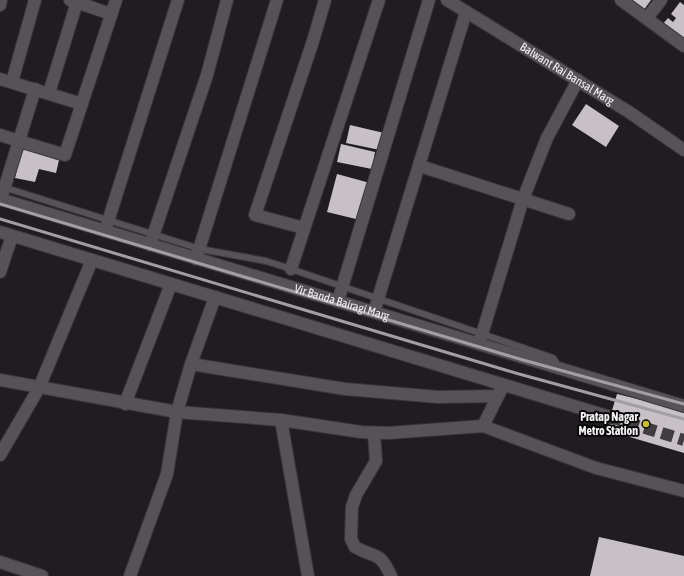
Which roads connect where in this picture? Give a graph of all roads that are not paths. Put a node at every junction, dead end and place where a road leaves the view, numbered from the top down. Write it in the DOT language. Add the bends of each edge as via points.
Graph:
graph roads {
  1 [pos="2,0"];
  2 [pos="35,0"];
  3 [pos="116,0"];
  4 [pos="178,0"];
  5 [pos="227,0"];
  6 [pos="277,0"];
  7 [pos="325,0"];
  8 [pos="379,0"];
  9 [pos="429,0"];
  10 [pos="447,0"];
  11 [pos="621,0"];
  12 [pos="661,0"];
  13 [pos="73,1"];
  14 [pos="0,5"];
  15 [pos="466,12"];
  16 [pos="112,14"];
  17 [pos="647,18"];
  18 [pos="684,46"];
  19 [pos="3,80"];
  20 [pos="578,80"];
  21 [pos="35,89"];
  22 [pos="49,93"];
  23 [pos="82,104"];
  24 [pos="0,135"];
  25 [pos="19,141"];
  26 [pos="684,150"];
  27 [pos="420,166"];
  28 [pos="2,187"];
  29 [pos="523,198"];
  30 [pos="1,199"];
  31 [pos="569,214"];
  32 [pos="106,226"];
  33 [pos="304,228"];
  34 [pos="0,232"];
  35 [pos="12,236"];
  36 [pos="152,240"];
  37 [pos="198,254"];
  38 [pos="92,260"];
  39 [pos="291,270"];
  40 [pos="0,272"];
  41 [pos="171,284"];
  42 [pos="342,286"];
  43 [pos="215,297"];
  44 [pos="378,298"];
  45 [pos="338,301"];
  46 [pos="374,312"];
  47 [pos="480,339"];
  48 [pos="191,364"];
  49 [pos="0,380"];
  50 [pos="39,388"];
  51 [pos="500,391"];
  52 [pos="125,404"];
  53 [pos="684,406"];
  54 [pos="177,412"];
  55 [pos="610,417"];
  56 [pos="281,420"];
  57 [pos="483,426"];
  58 [pos="374,433"];
  59 [pos="0,455"];
  60 [pos="684,491"];
  61 [pos="0,562"];
  62 [pos="42,576"];
  63 [pos="130,576"];
  64 [pos="308,576"];
  65 [pos="391,576"];
  1 -- 14 [label="street"];
  2 -- 19 [label="street"];
  3 -- 16 [label="street"];
  4 -- 32 [label="street"];
  5 -- 36 [label="street" via="207,75"];
  6 -- 37 [label="street"];
  7 -- 33 [label="street" via="255,215"];
  8 -- 33 [label="street"];
  9 -- 42 [label="street"];
  10 -- 15 [label="street, Balwant Rai Bansal Marg"];
  11 -- 17 [label="street"];
  12 -- 17 [label="street"];
  13 -- 16 [label="street"];
  13 -- 22 [label="street"];
  15 -- 20 [label="street, Balwant Rai Bansal Marg"];
  15 -- 27 [label="street"];
  16 -- 23 [label="street"];
  17 -- 18 [label="street"];
  19 -- 21 [label="street"];
  20 -- 26 [label="street, Balwant Rai Bansal Marg"];
  20 -- 29 [label="street" via="547,138"];
  21 -- 22 [label="street"];
  21 -- 25 [label="street"];
  22 -- 23 [label="street"];
  23 -- 25 [label="street" via="65,155"];
  24 -- 25 [label="street"];
  25 -- 28 [label="street"];
  27 -- 29 [label="street"];
  27 -- 44 [label="street"];
  28 -- 30 [label="street"];
  28 -- 32 [label="lane"];
  29 -- 31 [label="street"];
  29 -- 47 [label="street"];
  30 -- 32 [label="street, Vir Banda Bairagi Marg"];
  32 -- 36 [label="street, Vir Banda Bairagi Marg"];
  33 -- 39 [label="street"];
  34 -- 35 [label="street"];
  35 -- 38 [label="street"];
  35 -- 40 [label="street"];
  36 -- 37 [label="street, Vir Banda Bairagi Marg"];
  37 -- 39 [label="lane" via="266,261"];
  37 -- 45 [label="street, Vir Banda Bairagi Marg"];
  38 -- 41 [label="street"];
  38 -- 50 [label="street"];
  39 -- 42 [label="lane"];
  41 -- 43 [label="street"];
  41 -- 52 [label="street"];
  42 -- 44 [label="lane"];
  42 -- 45 [label="street"];
  43 -- 48 [label="street"];
  43 -- 51 [label="street"];
  44 -- 46 [label="street"];
  44 -- 47 [label="lane"];
  45 -- 46 [label="street, Vir Banda Bairagi Marg"];
  46 -- 47 [label="street, Vir Banda Bairagi Marg"];
  47 -- 53 [label="street, Vir Banda Bairagi Marg" via="560,368"];
  48 -- 51 [label="street" via="345,389 438,397"];
  48 -- 54 [label="street"];
  49 -- 50 [label="street"];
  50 -- 52 [label="street"];
  50 -- 59 [label="street"];
  51 -- 55 [label="street"];
  51 -- 57 [label="street"];
  52 -- 54 [label="street"];
  54 -- 56 [label="street"];
  54 -- 63 [label="street" via="167,474"];
  56 -- 58 [label="street"];
  56 -- 64 [label="street"];
  57 -- 58 [label="street"];
  57 -- 60 [label="street" via="596,468"];
  58 -- 65 [label="street" via="376,461 353,501 351,539 355,546 383,560"];
  61 -- 62 [label="street"];
}
